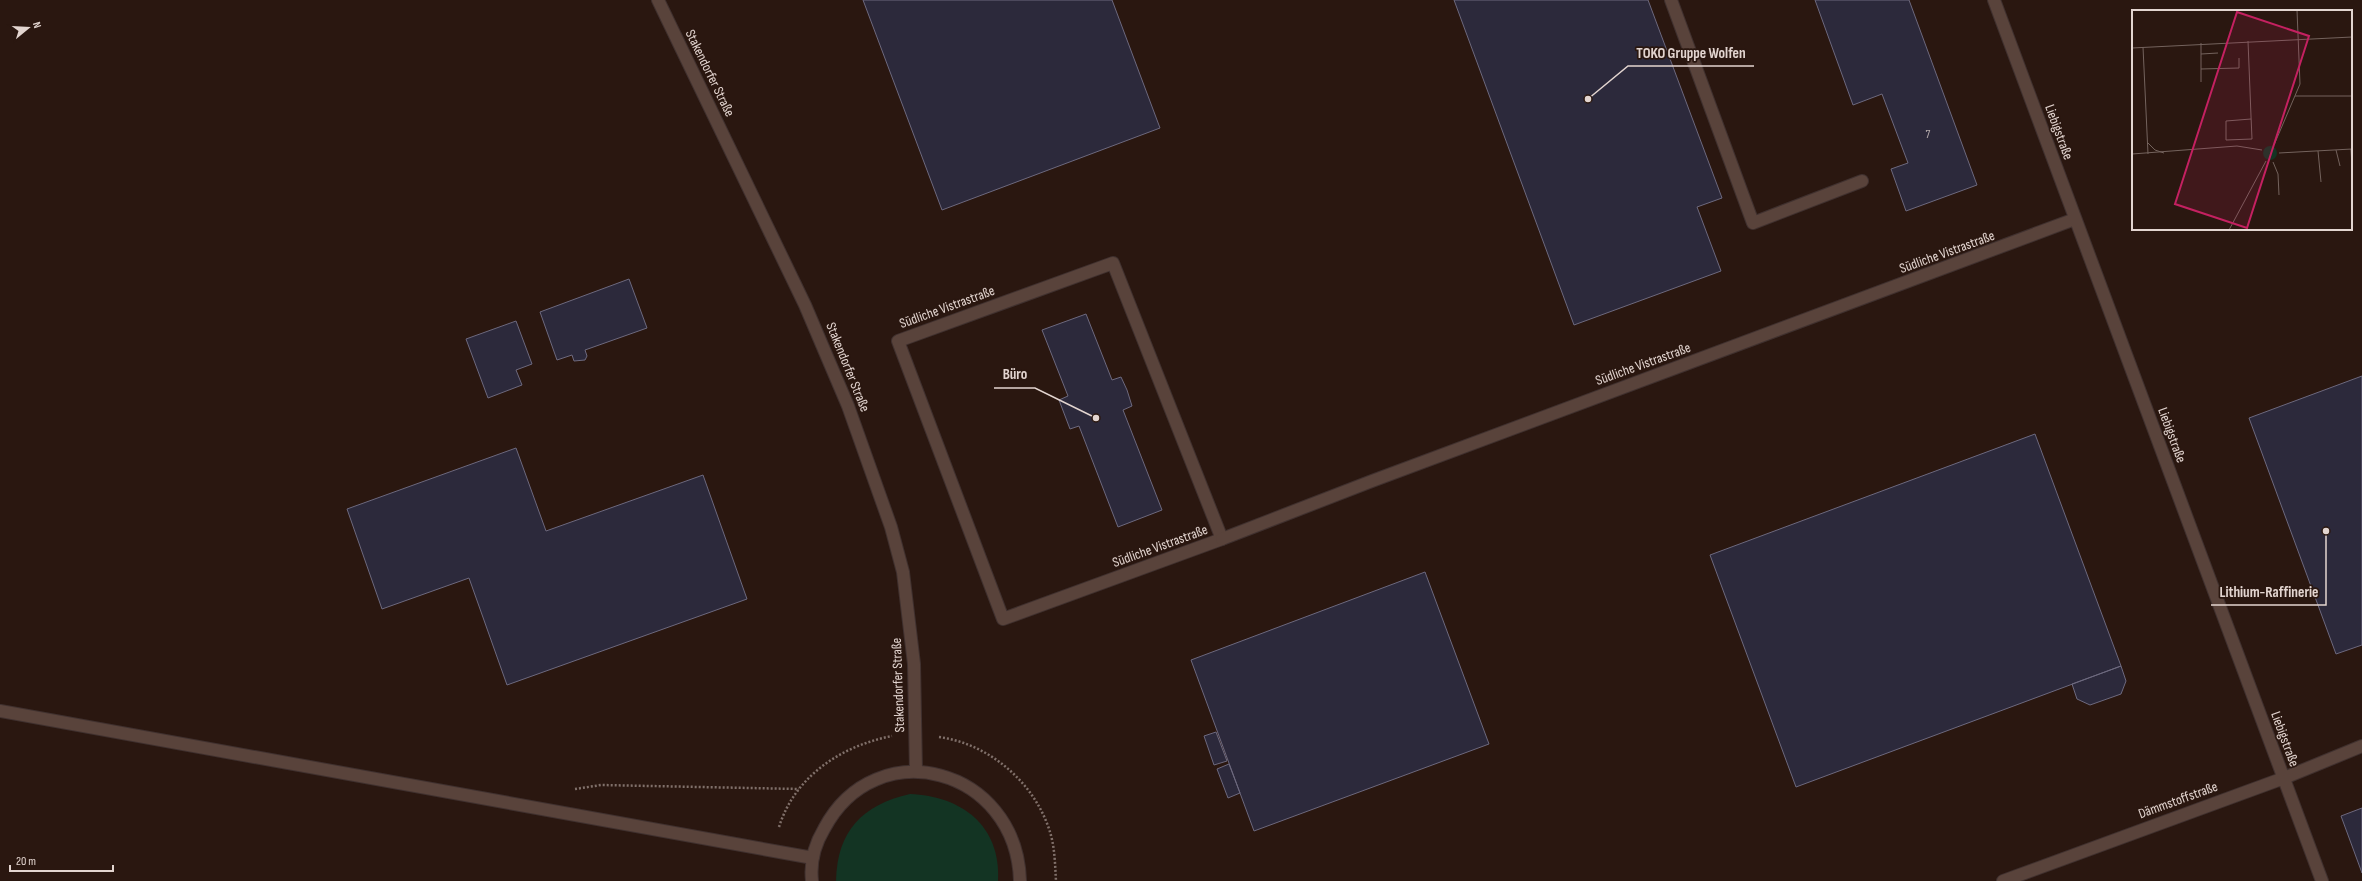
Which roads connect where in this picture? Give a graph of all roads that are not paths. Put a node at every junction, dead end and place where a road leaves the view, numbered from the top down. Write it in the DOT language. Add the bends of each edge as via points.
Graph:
graph roads {
  1 [pos="658,0"];
  2 [pos="1671,0"];
  3 [pos="1994,0"];
  4 [pos="1862,180"];
  5 [pos="2075,220"];
  6 [pos="1222,539"];
  7 [pos="0,711"];
  8 [pos="2362,746"];
  9 [pos="916,772"];
  10 [pos="2284,778"];
  11 [pos="813,858"];
  12 [pos="812,881"];
  13 [pos="1020,881"];
  14 [pos="1024,881"];
  15 [pos="2003,881"];
  16 [pos="2322,881"];
  1 -- 9 [label="street, Stakendorfer Straße" via="805,304 828,357 892,527 903,572 914,664"];
  2 -- 4 [label="street" via="1753,223"];
  3 -- 5 [label="street, Liebigstraße"];
  5 -- 6 [label="street, Südliche Vistrastraße"];
  5 -- 10 [label="street, Liebigstraße"];
  6 -- 6 [label="street, Südliche Vistrastraße" via="1003,619 898,341 1113,263"];
  7 -- 11 [label="street"];
  8 -- 10 [label="street, Dämmstoffstraße"];
  9 -- 11 [label="street" via="895,774 857,790 828,820 818,838"];
  9 -- 13 [label="street" via="934,774 969,787 998,811 1016,844 1020,862"];
  10 -- 15 [label="street, Dämmstoffstraße"];
  10 -- 16 [label="street, Liebigstraße"];
  11 -- 12 [label="street"];
  13 -- 14 [label="street"];
}
